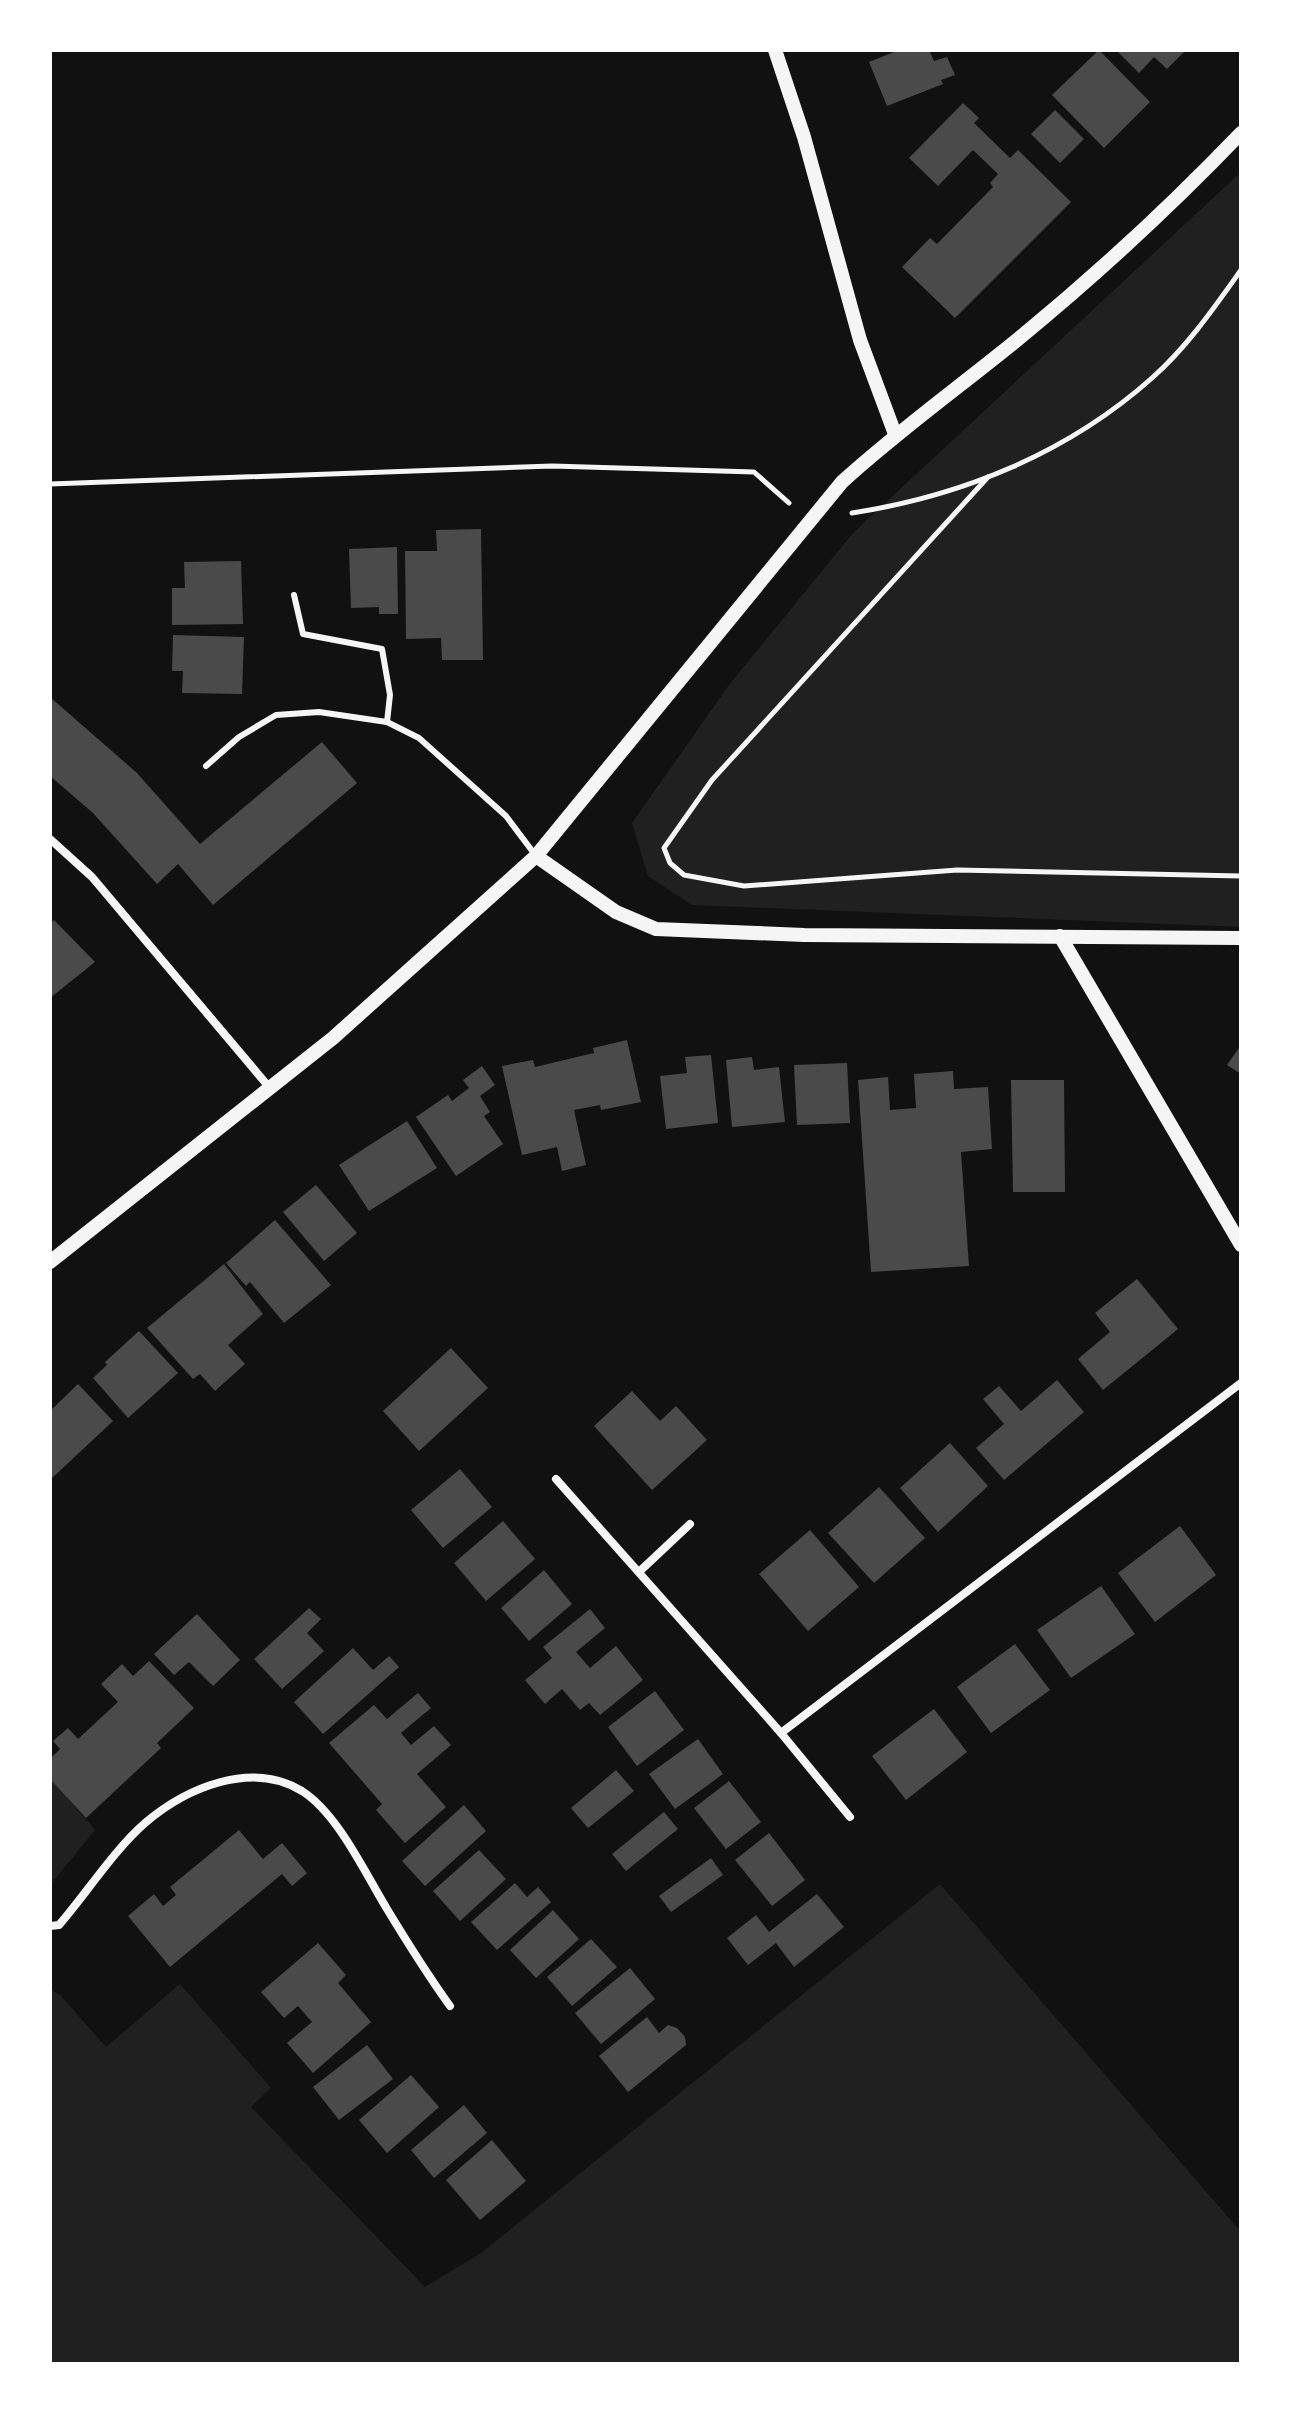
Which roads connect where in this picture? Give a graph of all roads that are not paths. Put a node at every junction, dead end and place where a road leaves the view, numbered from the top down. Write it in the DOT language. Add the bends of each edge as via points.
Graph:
graph roads {
  1 [pos="775,50"];
  2 [pos="1241,133"];
  3 [pos="895,434"];
  4 [pos="294,595"];
  5 [pos="387,722"];
  6 [pos="206,766"];
  7 [pos="50,839"];
  8 [pos="536,856"];
  9 [pos="1060,936"];
  10 [pos="1241,938"];
  11 [pos="269,1087"];
  12 [pos="1241,1245"];
  13 [pos="50,1262"];
  14 [pos="1241,1383"];
  15 [pos="556,1479"];
  16 [pos="690,1524"];
  17 [pos="640,1571"];
  18 [pos="781,1733"];
  19 [pos="850,1817"];
  20 [pos="50,1926"];
  21 [pos="450,2006"];
  1 -- 3 [label="street" via="860,340"];
  2 -- 3 [label="street" via="1194,183 1018,339"];
  3 -- 8 [label="street" via="808,520"];
  4 -- 5 [label="lane" via="303,634 382,649 390,695"];
  5 -- 6 [label="lane" via="319,712 276,715 239,737"];
  5 -- 8 [label="lane" via="419,738 506,816"];
  7 -- 11 [label="street" via="92,877"];
  8 -- 9 [label="street" via="616,912 656,929"];
  8 -- 11 [label="street" via="333,1038"];
  9 -- 10 [label="street"];
  9 -- 12 [label="street"];
  11 -- 13 [label="street"];
  14 -- 18 [label="street"];
  15 -- 17 [label="street"];
  16 -- 17 [label="street"];
  17 -- 18 [label="street"];
  18 -- 19 [label="street"];
  20 -- 21 [label="street" via="59,1925 143,1824 176,1801 210,1784 246,1777 272,1781 302,1792 338,1827"];
}
